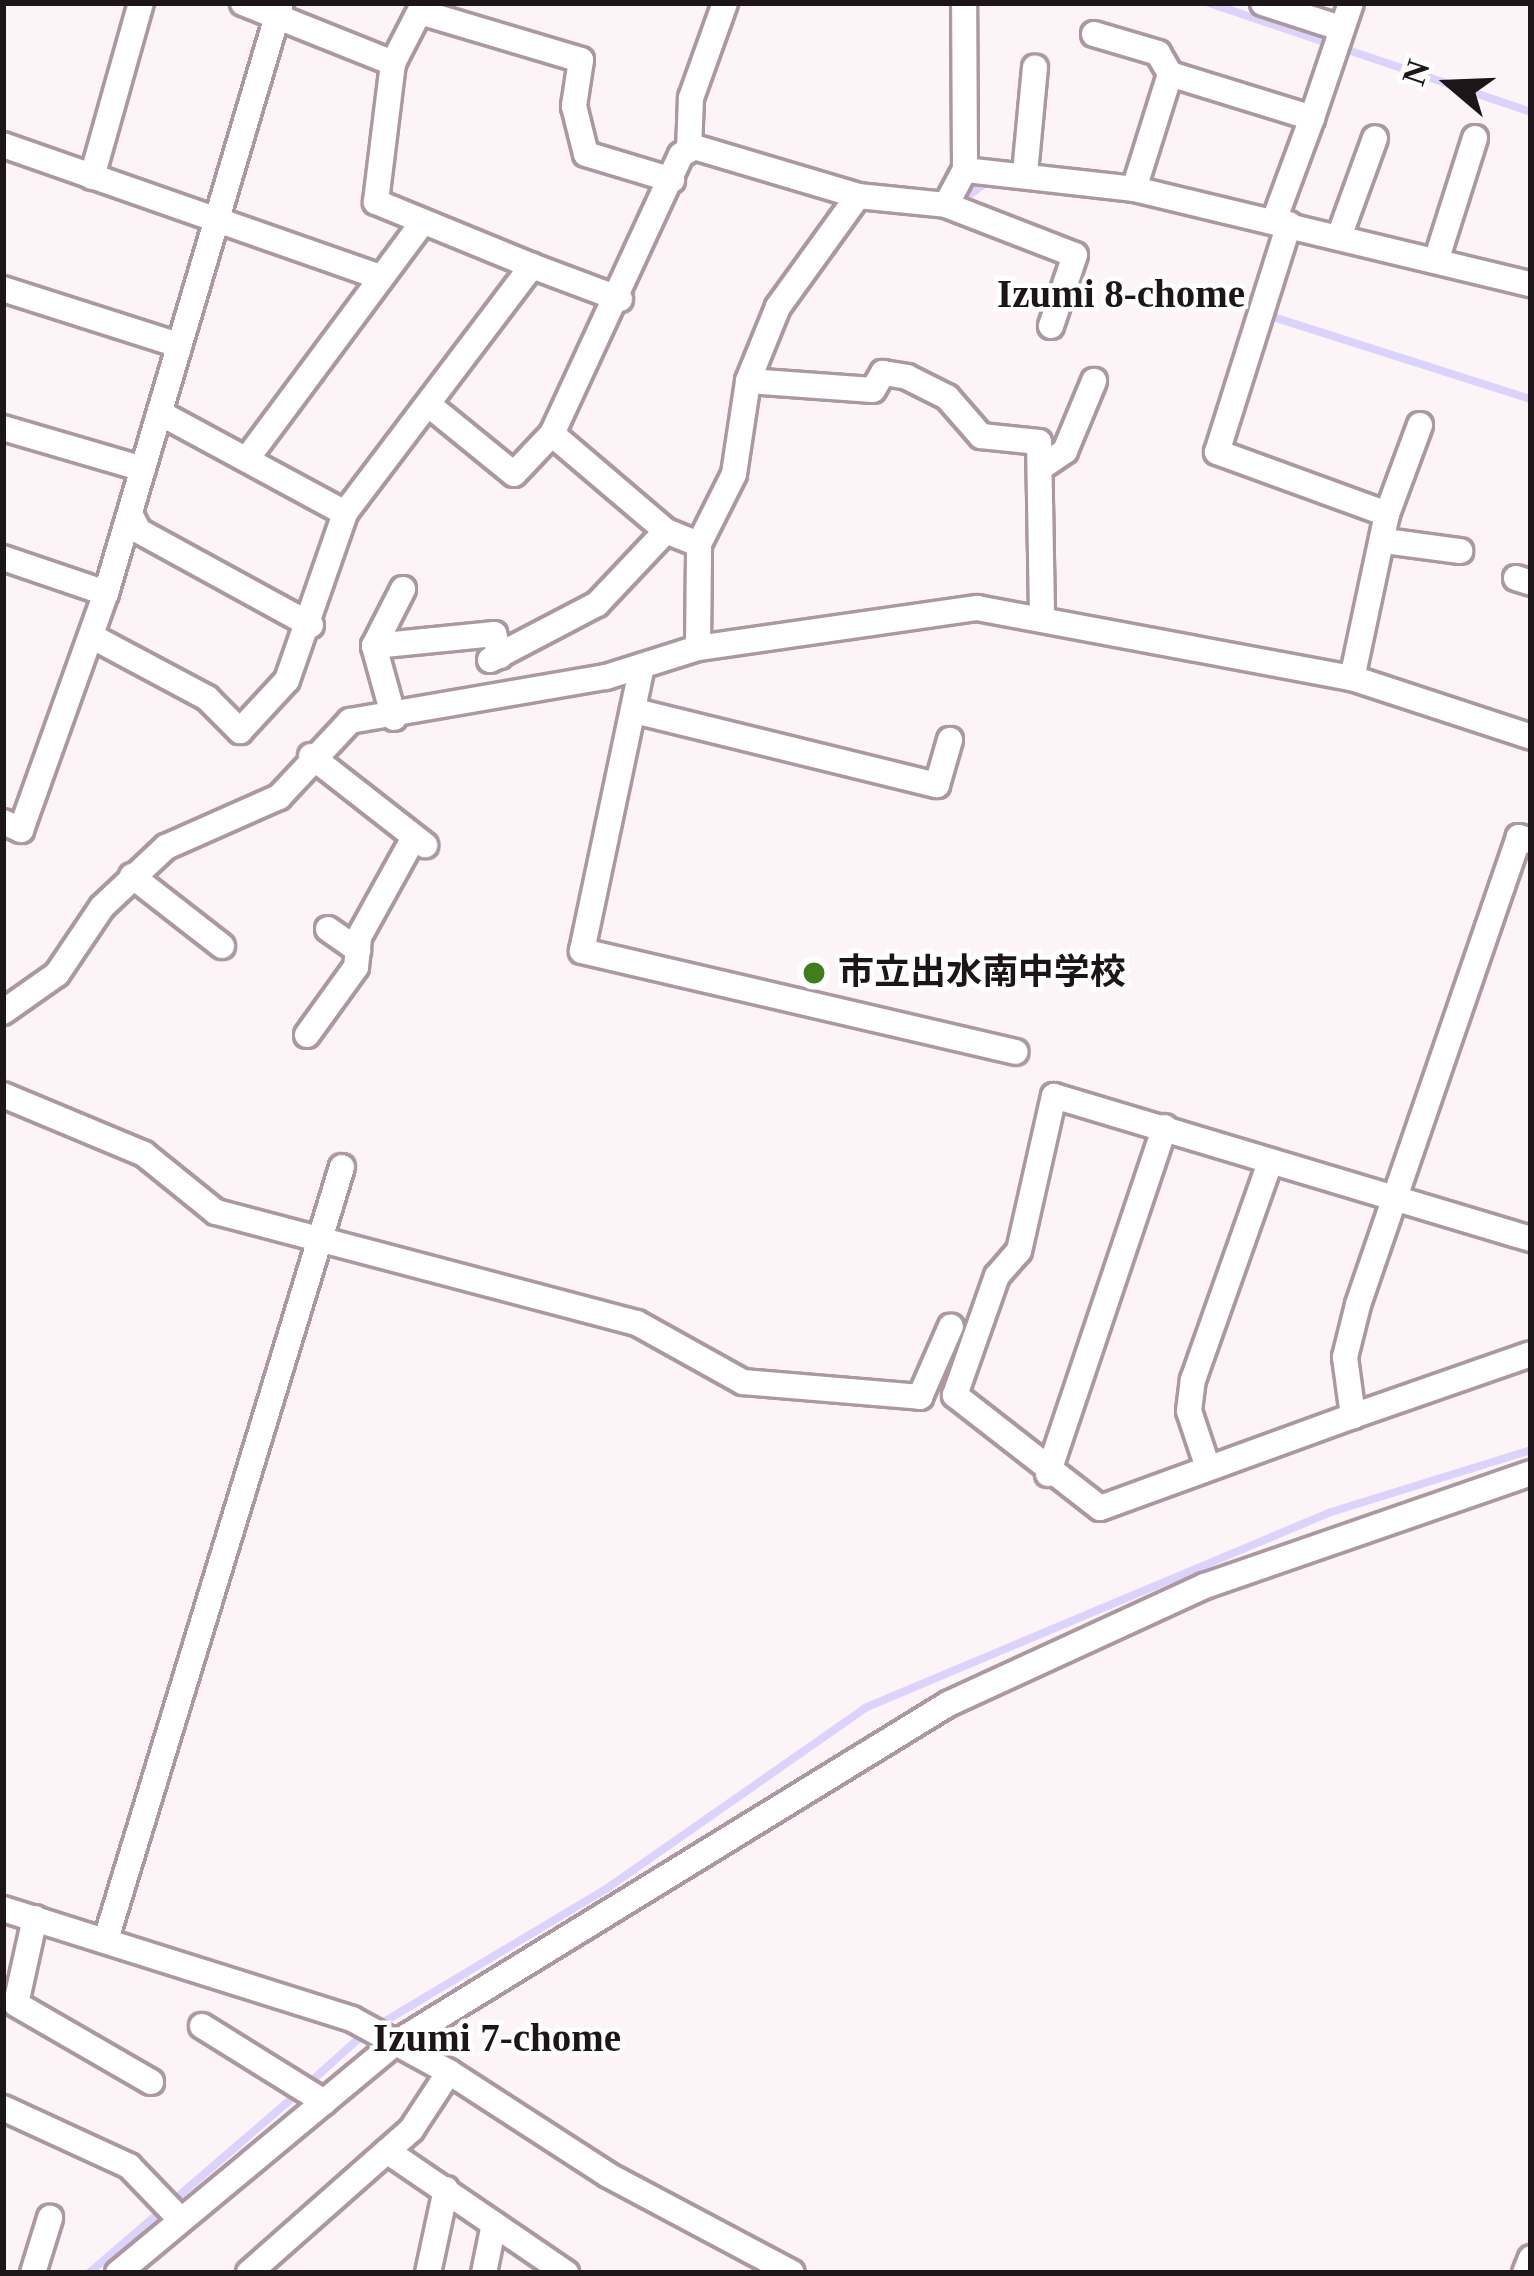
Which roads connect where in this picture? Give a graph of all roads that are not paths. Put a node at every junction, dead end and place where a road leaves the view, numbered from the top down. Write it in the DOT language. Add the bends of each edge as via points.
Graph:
graph roads {
  1 [pos="140,3"];
  2 [pos="243,3"];
  3 [pos="724,3"];
  4 [pos="964,3"];
  5 [pos="1263,3"];
  6 [pos="1351,3"];
  7 [pos="422,8"];
  8 [pos="279,9"];
  9 [pos="1340,28"];
  10 [pos="1094,34"];
  11 [pos="393,63"];
  12 [pos="1035,68"];
  13 [pos="1170,74"];
  14 [pos="1312,118"];
  15 [pos="1475,137"];
  16 [pos="1375,138"];
  17 [pos="689,150"];
  18 [pos="5,152"];
  19 [pos="964,170"];
  20 [pos="1025,173"];
  21 [pos="92,177"];
  22 [pos="672,180"];
  23 [pos="1134,190"];
  24 [pos="858,196"];
  25 [pos="946,205"];
  26 [pos="219,220"];
  27 [pos="1282,222"];
  28 [pos="422,223"];
  29 [pos="1339,237"];
  30 [pos="1436,261"];
  31 [pos="532,266"];
  32 [pos="375,275"];
  33 [pos="1531,284"];
  34 [pos="3,289"];
  35 [pos="620,298"];
  36 [pos="1051,326"];
  37 [pos="178,345"];
  38 [pos="748,381"];
  39 [pos="1094,381"];
  40 [pos="429,405"];
  41 [pos="160,413"];
  42 [pos="1420,424"];
  43 [pos="3,428"];
  44 [pos="552,434"];
  45 [pos="249,456"];
  46 [pos="1046,464"];
  47 [pos="143,469"];
  48 [pos="345,513"];
  49 [pos="130,514"];
  50 [pos="1387,514"];
  51 [pos="666,531"];
  52 [pos="1385,541"];
  53 [pos="698,544"];
  54 [pos="1460,551"];
  55 [pos="3,558"];
  56 [pos="403,589"];
  57 [pos="106,592"];
  58 [pos="1042,617"];
  59 [pos="310,625"];
  60 [pos="91,636"];
  61 [pos="374,646"];
  62 [pos="698,648"];
  63 [pos="642,666"];
  64 [pos="1352,677"];
  65 [pos="639,712"];
  66 [pos="394,718"];
  67 [pos="1531,737"];
  68 [pos="950,740"];
  69 [pos="311,756"];
  70 [pos="3,822"];
  71 [pos="1531,841"];
  72 [pos="132,876"];
  73 [pos="328,929"];
  74 [pos="222,946"];
  75 [pos="358,950"];
  76 [pos="3,1012"];
  77 [pos="307,1035"];
  78 [pos="1015,1052"];
  79 [pos="3,1095"];
  80 [pos="1166,1127"];
  81 [pos="1270,1162"];
  82 [pos="342,1167"];
  83 [pos="1396,1202"];
  84 [pos="315,1230"];
  85 [pos="1531,1238"];
  86 [pos="951,1326"];
  87 [pos="1531,1354"];
  88 [pos="1353,1416"];
  89 [pos="1206,1462"];
  90 [pos="1531,1473"];
  91 [pos="1048,1474"];
  92 [pos="3,1910"];
  93 [pos="35,1918"];
  94 [pos="107,1936"];
  95 [pos="202,2026"];
  96 [pos="407,2041"];
  97 [pos="449,2072"];
  98 [pos="151,2082"];
  99 [pos="324,2102"];
  100 [pos="3,2108"];
  101 [pos="387,2151"];
  102 [pos="446,2189"];
  103 [pos="50,2218"];
  104 [pos="181,2220"];
  105 [pos="494,2224"];
  106 [pos="1531,2258"];
  107 [pos="134,2269"];
  108 [pos="33,2273"];
  109 [pos="249,2273"];
  110 [pos="428,2273"];
  111 [pos="484,2273"];
  112 [pos="566,2273"];
  113 [pos="792,2273"];
  114 [pos="1525,2273"];
  1 -- 21 [label="street"];
  2 -- 8 [label="street"];
  3 -- 17 [label="street" via="691,98"];
  4 -- 19 [label="street"];
  5 -- 9 [label="street"];
  6 -- 9 [label="street"];
  7 -- 11 [label="street"];
  7 -- 22 [label="street" via="581,60 574,106 586,154"];
  8 -- 11 [label="street"];
  8 -- 26 [label="street"];
  9 -- 14 [label="street"];
  10 -- 13 [label="street" via="1158,53"];
  11 -- 28 [label="street" via="376,202"];
  12 -- 20 [label="street"];
  13 -- 14 [label="street"];
  13 -- 23 [label="street"];
  14 -- 27 [label="street"];
  15 -- 30 [label="street"];
  16 -- 29 [label="street"];
  17 -- 22 [label="street"];
  17 -- 24 [label="street"];
  18 -- 21 [label="street"];
  19 -- 20 [label="street"];
  19 -- 25 [label="street"];
  20 -- 23 [label="street"];
  21 -- 26 [label="street"];
  22 -- 35 [label="street"];
  23 -- 27 [label="street"];
  24 -- 25 [label="street"];
  24 -- 38 [label="street" via="778,307"];
  25 -- 36 [label="street" via="1075,255"];
  26 -- 32 [label="street"];
  26 -- 37 [label="street"];
  27 -- 29 [label="street"];
  27 -- 50 [label="street" via="1216,452"];
  28 -- 31 [label="street"];
  28 -- 32 [label="street"];
  29 -- 30 [label="street"];
  30 -- 33 [label="street"];
  31 -- 35 [label="street"];
  31 -- 40 [label="street"];
  32 -- 45 [label="street"];
  34 -- 37 [label="street"];
  35 -- 44 [label="street"];
  37 -- 41 [label="street"];
  38 -- 46 [label="street" via="873,390 883,373 908,377 947,397 981,436 1039,442"];
  38 -- 53 [label="street" via="734,474"];
  39 -- 46 [label="street" via="1065,451"];
  40 -- 44 [label="street" via="514,474"];
  40 -- 48 [label="street"];
  41 -- 45 [label="street"];
  41 -- 47 [label="street"];
  42 -- 50 [label="street"];
  43 -- 47 [label="street"];
  44 -- 51 [label="street"];
  45 -- 48 [label="street"];
  46 -- 58 [label="street"];
  47 -- 49 [label="street"];
  48 -- 59 [label="street"];
  49 -- 57 [label="street"];
  49 -- 59 [label="street" via="139,530"];
  50 -- 52 [label="street"];
  51 -- 53 [label="street"];
  51 -- 61 [label="street" via="597,604 495,658 494,634"];
  52 -- 54 [label="street"];
  52 -- 64 [label="street"];
  53 -- 62 [label="street"];
  55 -- 57 [label="street"];
  56 -- 61 [label="street"];
  57 -- 60 [label="street"];
  58 -- 62 [label="street" via="976,608"];
  58 -- 64 [label="street"];
  59 -- 60 [label="street" via="287,680 240,731 207,698"];
  60 -- 70 [label="street" via="21,830"];
  61 -- 66 [label="street"];
  62 -- 63 [label="street"];
  63 -- 65 [label="street"];
  63 -- 66 [label="street"];
  64 -- 67 [label="street" via="1435,696"];
  65 -- 68 [label="street" via="937,785"];
  65 -- 78 [label="street" via="582,951"];
  66 -- 69 [label="street" via="350,721"];
  69 -- 72 [label="street" via="279,797 166,847"];
  69 -- 75 [label="street" via="420,843"];
  71 -- 83 [label="street" via="1519,837"];
  72 -- 74 [label="street"];
  72 -- 76 [label="street" via="56,974"];
  73 -- 75 [label="street"];
  75 -- 77 [label="street"];
  79 -- 84 [label="street" via="144,1154 204,1207"];
  80 -- 81 [label="street"];
  80 -- 91 [label="street"];
  80 -- 91 [label="street" via="1054,1096 1019,1251 957,1367 956,1395"];
  81 -- 83 [label="street"];
  81 -- 89 [label="street" via="1193,1380 1189,1411"];
  82 -- 84 [label="street"];
  83 -- 85 [label="street"];
  83 -- 88 [label="street" via="1346,1357"];
  84 -- 86 [label="street" via="638,1323 742,1382 920,1397"];
  84 -- 94 [label="street"];
  87 -- 88 [label="street"];
  88 -- 89 [label="street"];
  89 -- 91 [label="street" via="1100,1508"];
  90 -- 96 [label="street" via="1031,1658 782,1800"];
  92 -- 93 [label="street"];
  93 -- 94 [label="street"];
  93 -- 98 [label="street" via="16,2004"];
  94 -- 96 [label="street"];
  95 -- 99 [label="street"];
  96 -- 97 [label="street"];
  96 -- 99 [label="street"];
  97 -- 101 [label="street"];
  97 -- 113 [label="street" via="608,2175"];
  99 -- 104 [label="street"];
  100 -- 104 [label="street" via="129,2166"];
  101 -- 102 [label="street"];
  101 -- 109 [label="street"];
  102 -- 105 [label="street"];
  102 -- 110 [label="street"];
  103 -- 108 [label="street"];
  104 -- 107 [label="street"];
  105 -- 111 [label="street"];
  105 -- 112 [label="street"];
  106 -- 114 [label="street"];
}
